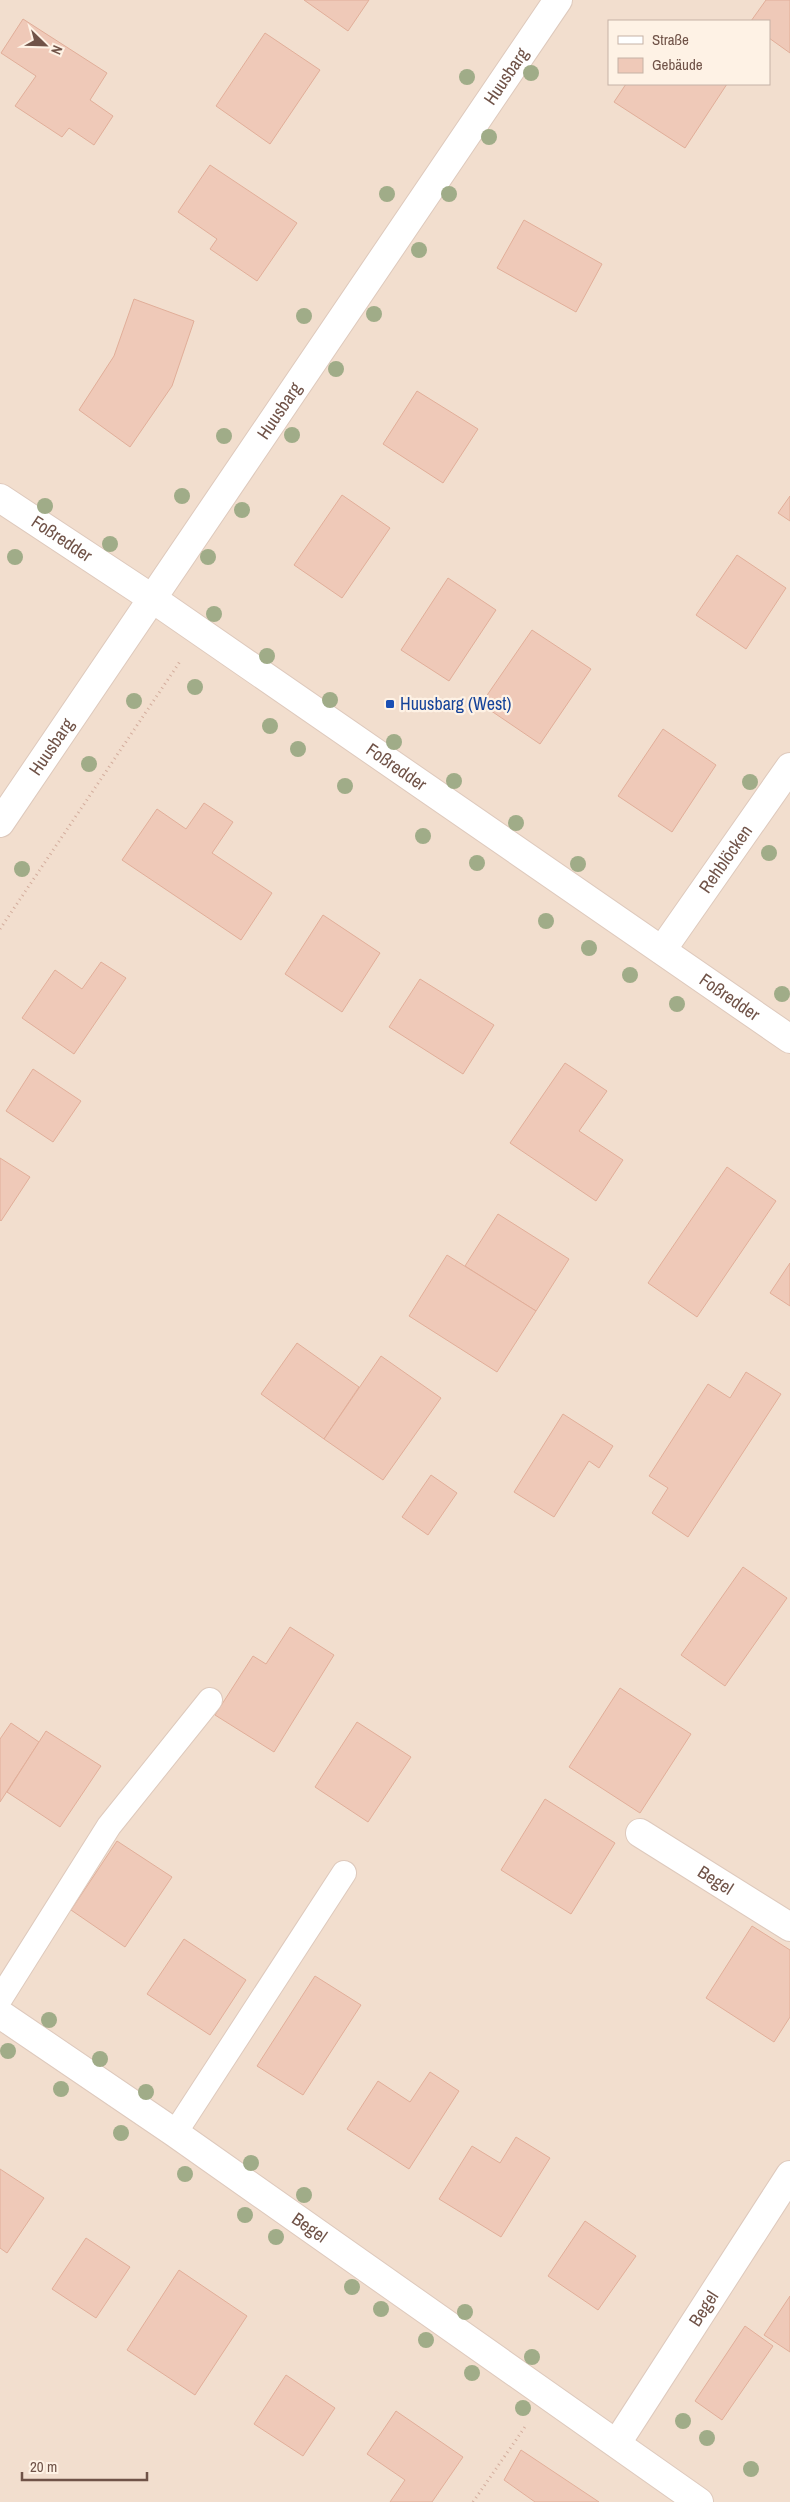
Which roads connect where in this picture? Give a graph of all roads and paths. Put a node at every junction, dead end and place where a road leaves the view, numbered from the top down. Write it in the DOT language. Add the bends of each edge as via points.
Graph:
graph roads {
  1 [pos="558,0"];
  2 [pos="0,498"];
  3 [pos="153,599"];
  4 [pos="200,632"];
  5 [pos="790,767"];
  6 [pos="0,823"];
  7 [pos="0,930"];
  8 [pos="662,950"];
  9 [pos="790,1039"];
  10 [pos="210,1700"];
  11 [pos="640,1833"];
  12 [pos="344,1873"];
  13 [pos="790,1927"];
  14 [pos="0,1999"];
  15 [pos="0,2014"];
  16 [pos="175,2133"];
  17 [pos="790,2175"];
  18 [pos="548,2394"];
  19 [pos="617,2443"];
  20 [pos="473,2502"];
  21 [pos="699,2502"];
  1 -- 3 [label="street, Huusbarg"];
  2 -- 3 [label="street, Foßredder"];
  3 -- 4 [label="street, Foßredder"];
  3 -- 6 [label="street, Huusbarg"];
  4 -- 7 [label="path"];
  4 -- 8 [label="street, Foßredder"];
  5 -- 8 [label="street, Rehblöcken"];
  8 -- 9 [label="street, Foßredder"];
  10 -- 14 [label="lane" via="109,1826"];
  11 -- 13 [label="street, Begel"];
  12 -- 16 [label="lane"];
  15 -- 16 [label="street, Begel"];
  16 -- 18 [label="street, Begel"];
  17 -- 19 [label="street, Begel"];
  18 -- 19 [label="street, Begel"];
  18 -- 20 [label="path"];
  19 -- 21 [label="street, Begel"];
}
